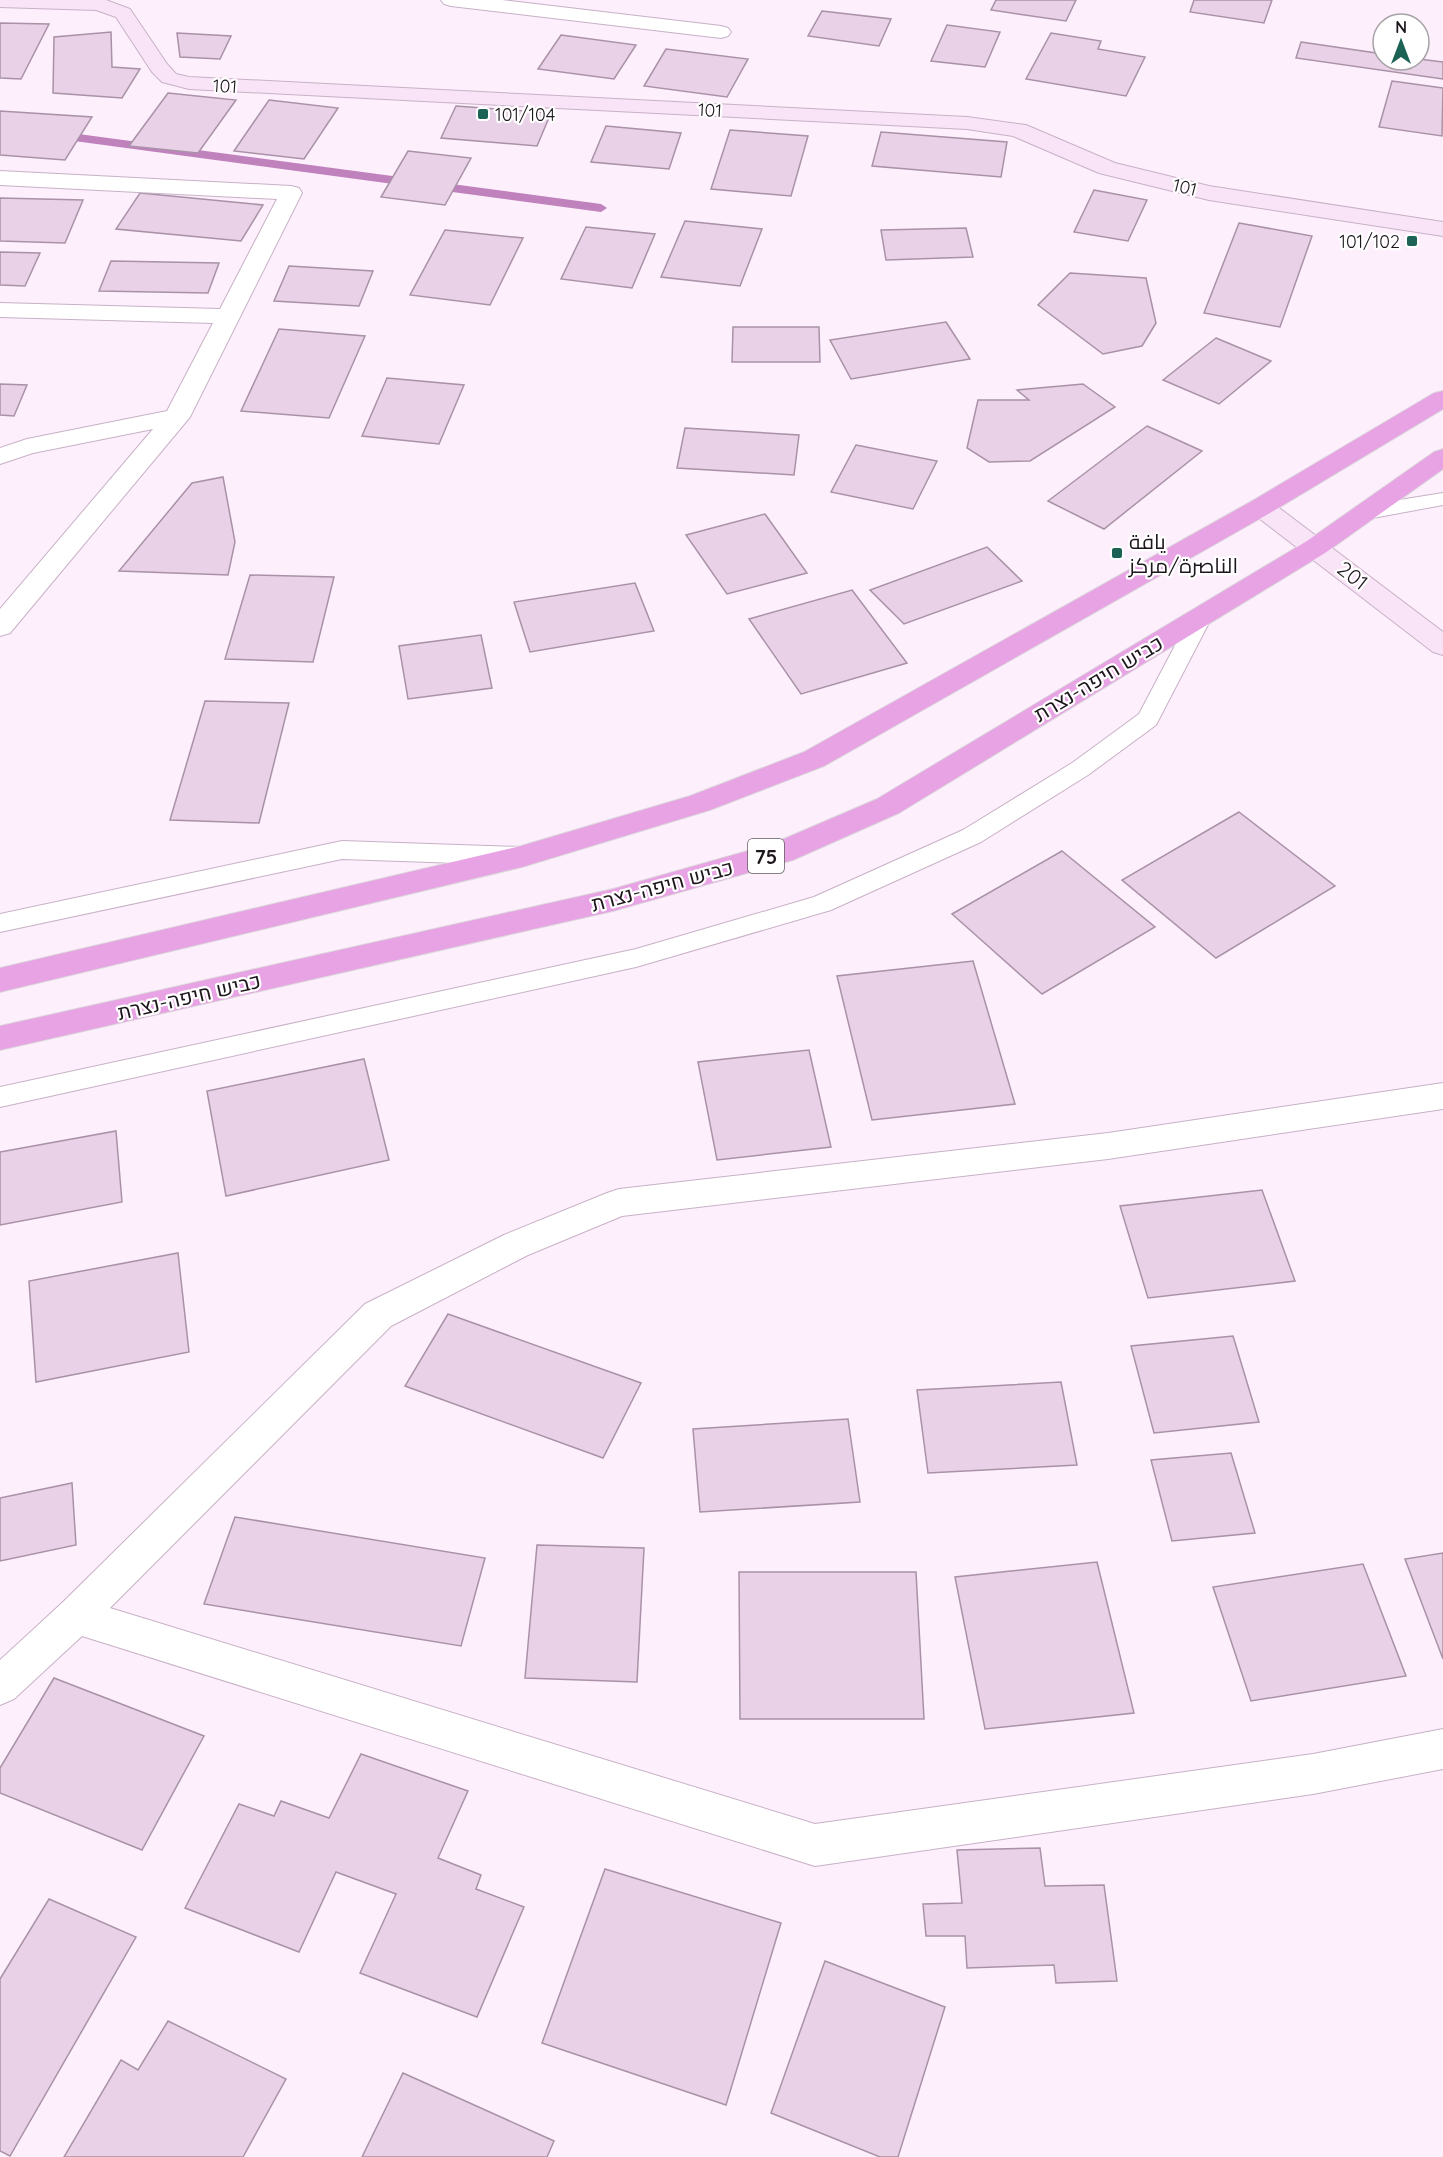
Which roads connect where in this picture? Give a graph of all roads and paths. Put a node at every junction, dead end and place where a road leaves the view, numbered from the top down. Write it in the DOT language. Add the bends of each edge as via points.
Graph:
graph roads {
  1 [pos="451,0"];
  2 [pos="0,1"];
  3 [pos="721,32"];
  4 [pos="0,178"];
  5 [pos="1443,229"];
  6 [pos="0,310"];
  7 [pos="228,316"];
  8 [pos="1443,398"];
  9 [pos="177,417"];
  10 [pos="0,456"];
  11 [pos="1443,457"];
  12 [pos="1443,499"];
  13 [pos="1261,507"];
  14 [pos="1362,513"];
  15 [pos="1316,547"];
  16 [pos="1202,615"];
  17 [pos="0,627"];
  18 [pos="1443,646"];
  19 [pos="522,856"];
  20 [pos="0,924"];
  21 [pos="0,980"];
  22 [pos="0,1038"];
  23 [pos="1443,1096"];
  24 [pos="0,1097"];
  25 [pos="76,1616"];
  26 [pos="0,1686"];
  27 [pos="1443,1749"];
  1 -- 3 [label="street"];
  2 -- 5 [label="street, 101" via="98,4 123,13 159,68 169,78 189,83 967,123 1018,130 1107,168 1209,193"];
  4 -- 7 [label="street" via="291,193"];
  6 -- 7 [label="street"];
  7 -- 9 [label="street"];
  8 -- 13 [label="highway"];
  9 -- 10 [label="street"];
  9 -- 17 [label="street"];
  11 -- 14 [label="highway, כביש חיפה-נצרת / 75"];
  12 -- 14 [label="lane"];
  13 -- 15 [label="street, 201"];
  13 -- 19 [label="highway" via="814,759 700,803"];
  14 -- 15 [label="highway, כביש חיפה-נצרת / 75"];
  15 -- 16 [label="highway, כביש חיפה-נצרת / 75"];
  15 -- 18 [label="street, 201"];
  16 -- 22 [label="highway, כביש חיפה-נצרת / 75" via="888,806 782,852 613,900"];
  16 -- 24 [label="lane" via="1148,719 1080,769 972,836 822,904 636,958"];
  19 -- 20 [label="lane" via="342,850"];
  19 -- 21 [label="highway"];
  23 -- 25 [label="street" via="1108,1146 619,1203 516,1245 378,1314"];
  25 -- 26 [label="street"];
  25 -- 27 [label="street" via="815,1845 1312,1774"];
}
